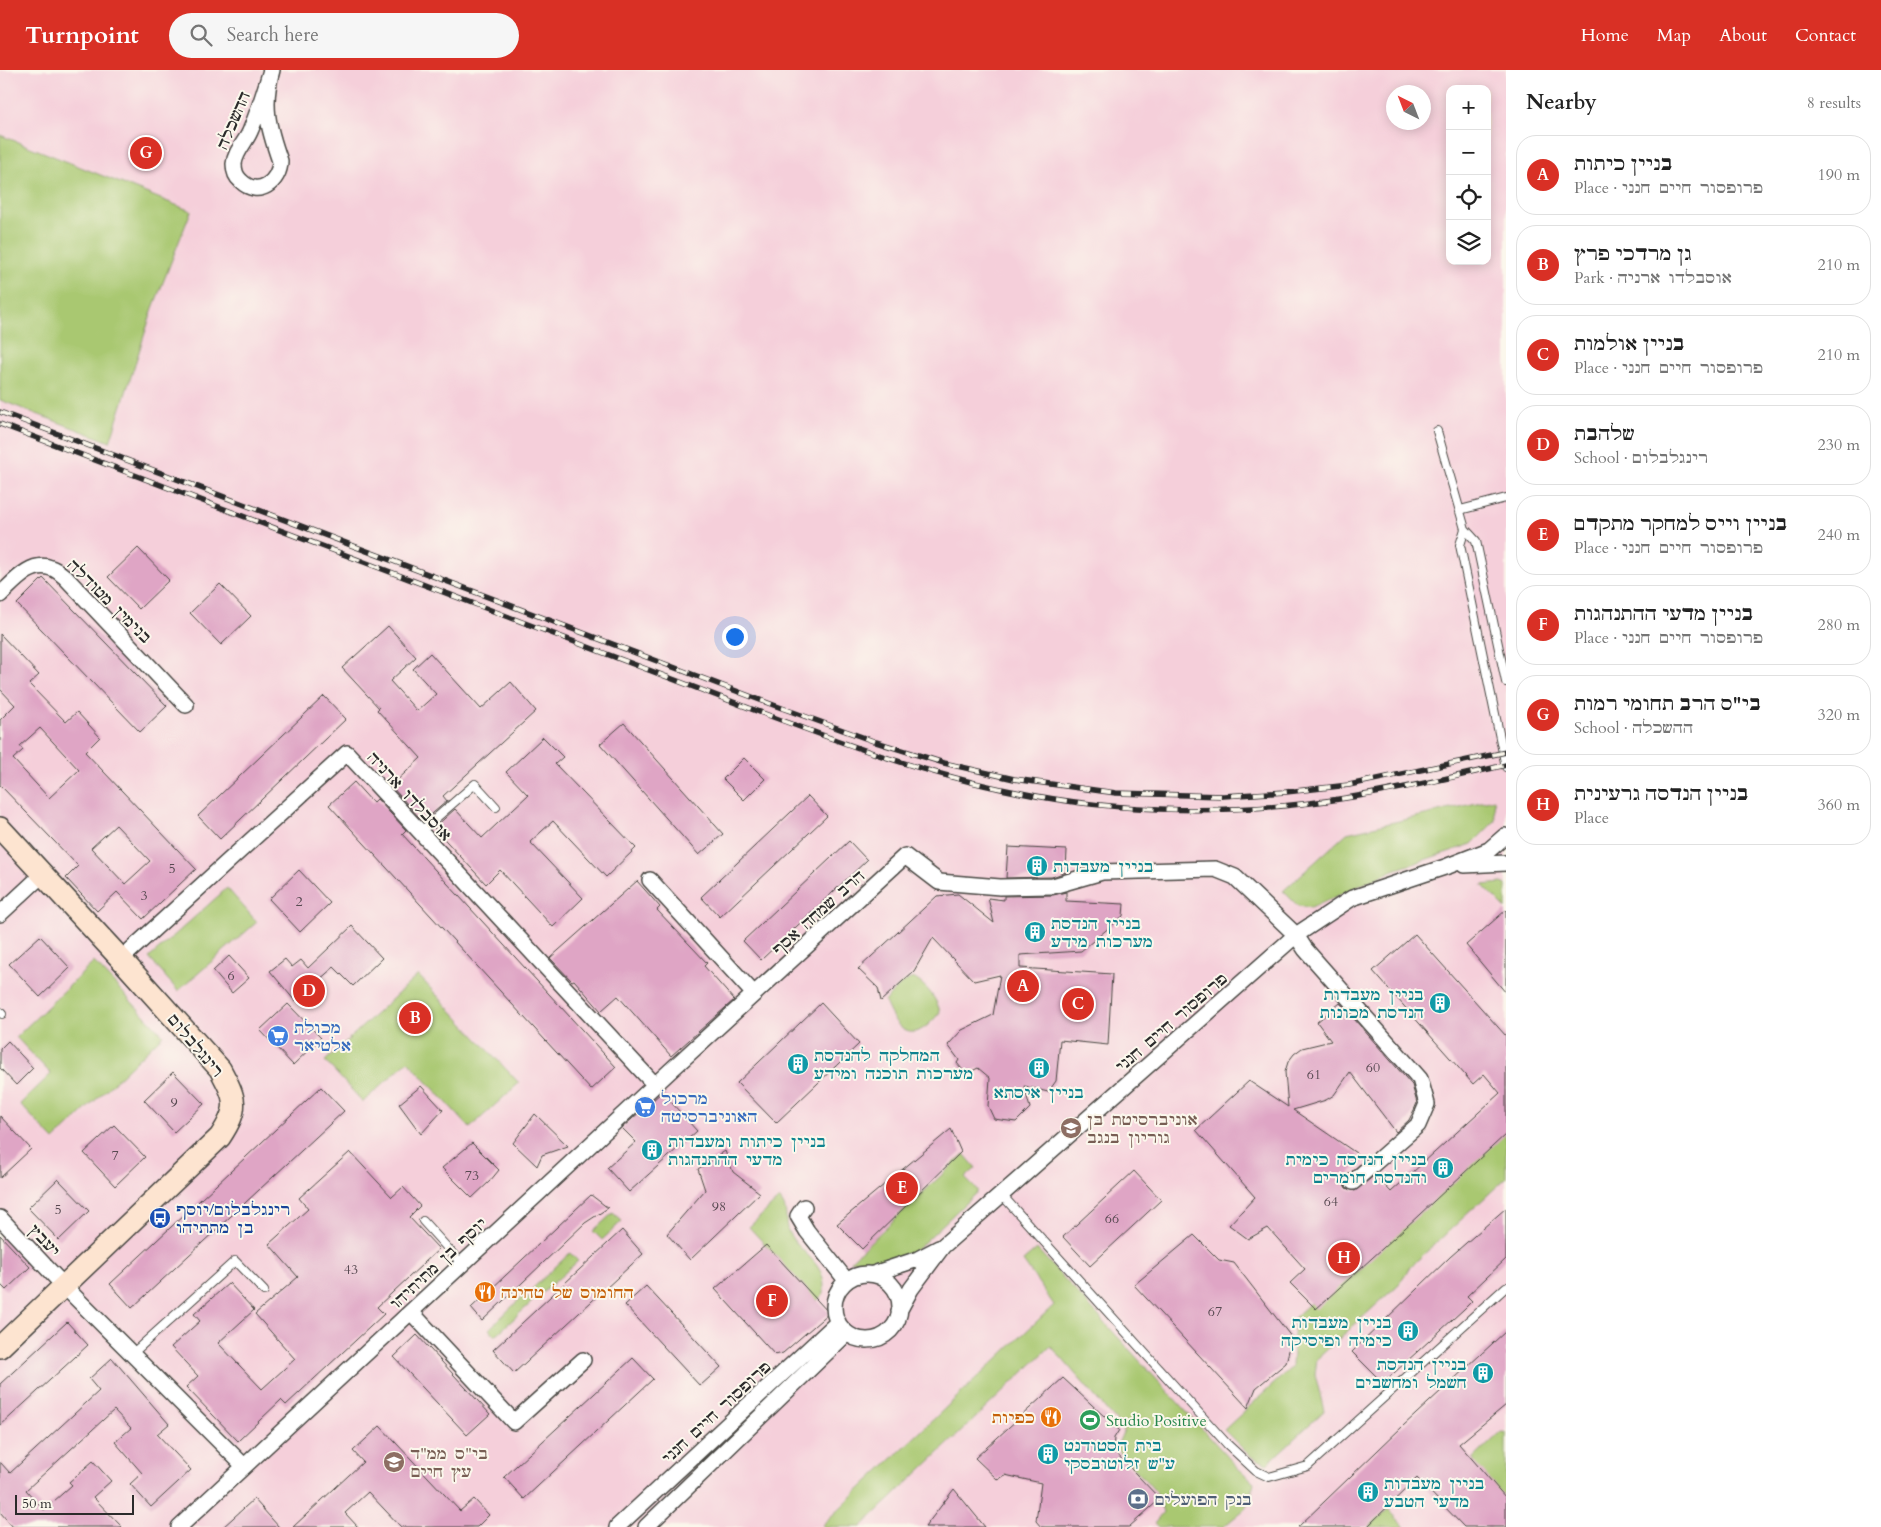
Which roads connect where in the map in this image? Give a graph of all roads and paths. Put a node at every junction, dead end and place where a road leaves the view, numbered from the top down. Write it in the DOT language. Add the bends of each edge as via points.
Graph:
graph roads {
  1 [pos="272,70"];
  2 [pos="1437,431"];
  3 [pos="1506,498"];
  4 [pos="1460,510"];
  5 [pos="1466,529"];
  6 [pos="0,595"];
  7 [pos="1506,682"];
  8 [pos="186,705"];
  9 [pos="1506,767"];
  10 [pos="496,807"];
  11 [pos="0,828"];
  12 [pos="420,832"];
  13 [pos="1506,835"];
  14 [pos="1506,853"];
  15 [pos="1506,862"];
  16 [pos="1448,866"];
  17 [pos="43,874"];
  18 [pos="650,880"];
  19 [pos="0,914"];
  20 [pos="1296,935"];
  21 [pos="122,959"];
  22 [pos="754,994"];
  23 [pos="655,1085"];
  24 [pos="1353,1182"];
  25 [pos="1001,1194"];
  26 [pos="804,1207"];
  27 [pos="0,1218"];
  28 [pos="423,1221"];
  29 [pos="943,1246"];
  30 [pos="462,1264"];
  31 [pos="872,1274"];
  32 [pos="846,1280"];
  33 [pos="64,1286"];
  34 [pos="1506,1287"];
  35 [pos="264,1291"];
  36 [pos="411,1312"];
  37 [pos="900,1312"];
  38 [pos="842,1328"];
  39 [pos="0,1347"];
  40 [pos="132,1354"];
  41 [pos="583,1360"];
  42 [pos="244,1466"];
  43 [pos="179,1527"];
  44 [pos="617,1527"];
  45 [pos="646,1527"];
  1 -- 1 [label="street, ההשכלה" via="247,139 234,162 237,178 250,187 266,186 278,176 280,168 267,117"];
  2 -- 4 [label="lane"];
  3 -- 4 [label="lane"];
  4 -- 5 [label="lane"];
  5 -- 7 [label="lane" via="1476,541"];
  5 -- 9 [label="lane" via="1460,545"];
  6 -- 8 [label="street, בנימין מטודלה" via="32,568 52,568 65,577"];
  10 -- 12 [label="lane" via="475,784"];
  11 -- 17 [label="street, רינגלבלום"];
  12 -- 21 [label="street, אוסבלדו ארניה" via="347,753"];
  12 -- 23 [label="street, אוסבלדו ארניה"];
  13 -- 14 [label="street"];
  13 -- 16 [label="street, פרופסור חיים חנני" via="1489,850"];
  15 -- 16 [label="street, פרופסור חיים חנני"];
  16 -- 20 [label="street, פרופסור חיים חנני" via="1352,898"];
  17 -- 19 [label="street"];
  17 -- 21 [label="street, רינגלבלום"];
  18 -- 22 [label="street"];
  20 -- 22 [label="street, הרב שמחה אסף" via="1234,877 1215,869 1102,872 1053,886 1000,887 939,882 905,856"];
  20 -- 24 [label="street" via="1420,1079 1427,1104 1418,1125"];
  20 -- 25 [label="street, פרופסור חיים חנני"];
  21 -- 33 [label="street, רינגלבלום" via="220,1069 230,1088 234,1106 231,1120 220,1137"];
  22 -- 23 [label="street, הרב שמחה אסף"];
  23 -- 30 [label="street, יוסף בן מתיתיהו"];
  25 -- 29 [label="street, פרופסור חיים חנני"];
  25 -- 34 [label="lane" via="1226,1444 1256,1471 1269,1476 1308,1466"];
  26 -- 32 [label="street" via="798,1216"];
  27 -- 33 [label="street, יעבץ"];
  28 -- 30 [label="lane"];
  29 -- 31 [label="street, פרופסור חיים חנני" via="918,1259"];
  29 -- 37 [label="street, פרופסור חיים חנני" via="911,1289"];
  30 -- 36 [label="street, יוסף בן מתיתיהו"];
  31 -- 32 [label="street"];
  31 -- 37 [label="street" via="892,1285 898,1295"];
  32 -- 38 [label="street" via="834,1300 834,1311"];
  33 -- 39 [label="street, רינגלבלום"];
  33 -- 40 [label="street"];
  35 -- 40 [label="lane" via="236,1261"];
  36 -- 41 [label="street" via="514,1422"];
  36 -- 42 [label="street, יוסף בן מתיתיהו"];
  37 -- 38 [label="street" via="896,1322 880,1337 858,1338"];
  38 -- 44 [label="street, פרופסור חיים חנני"];
  38 -- 45 [label="street, פרופסור חיים חנני"];
  40 -- 42 [label="street"];
  42 -- 43 [label="street, יוסף בן מתיתיהו"];
}
